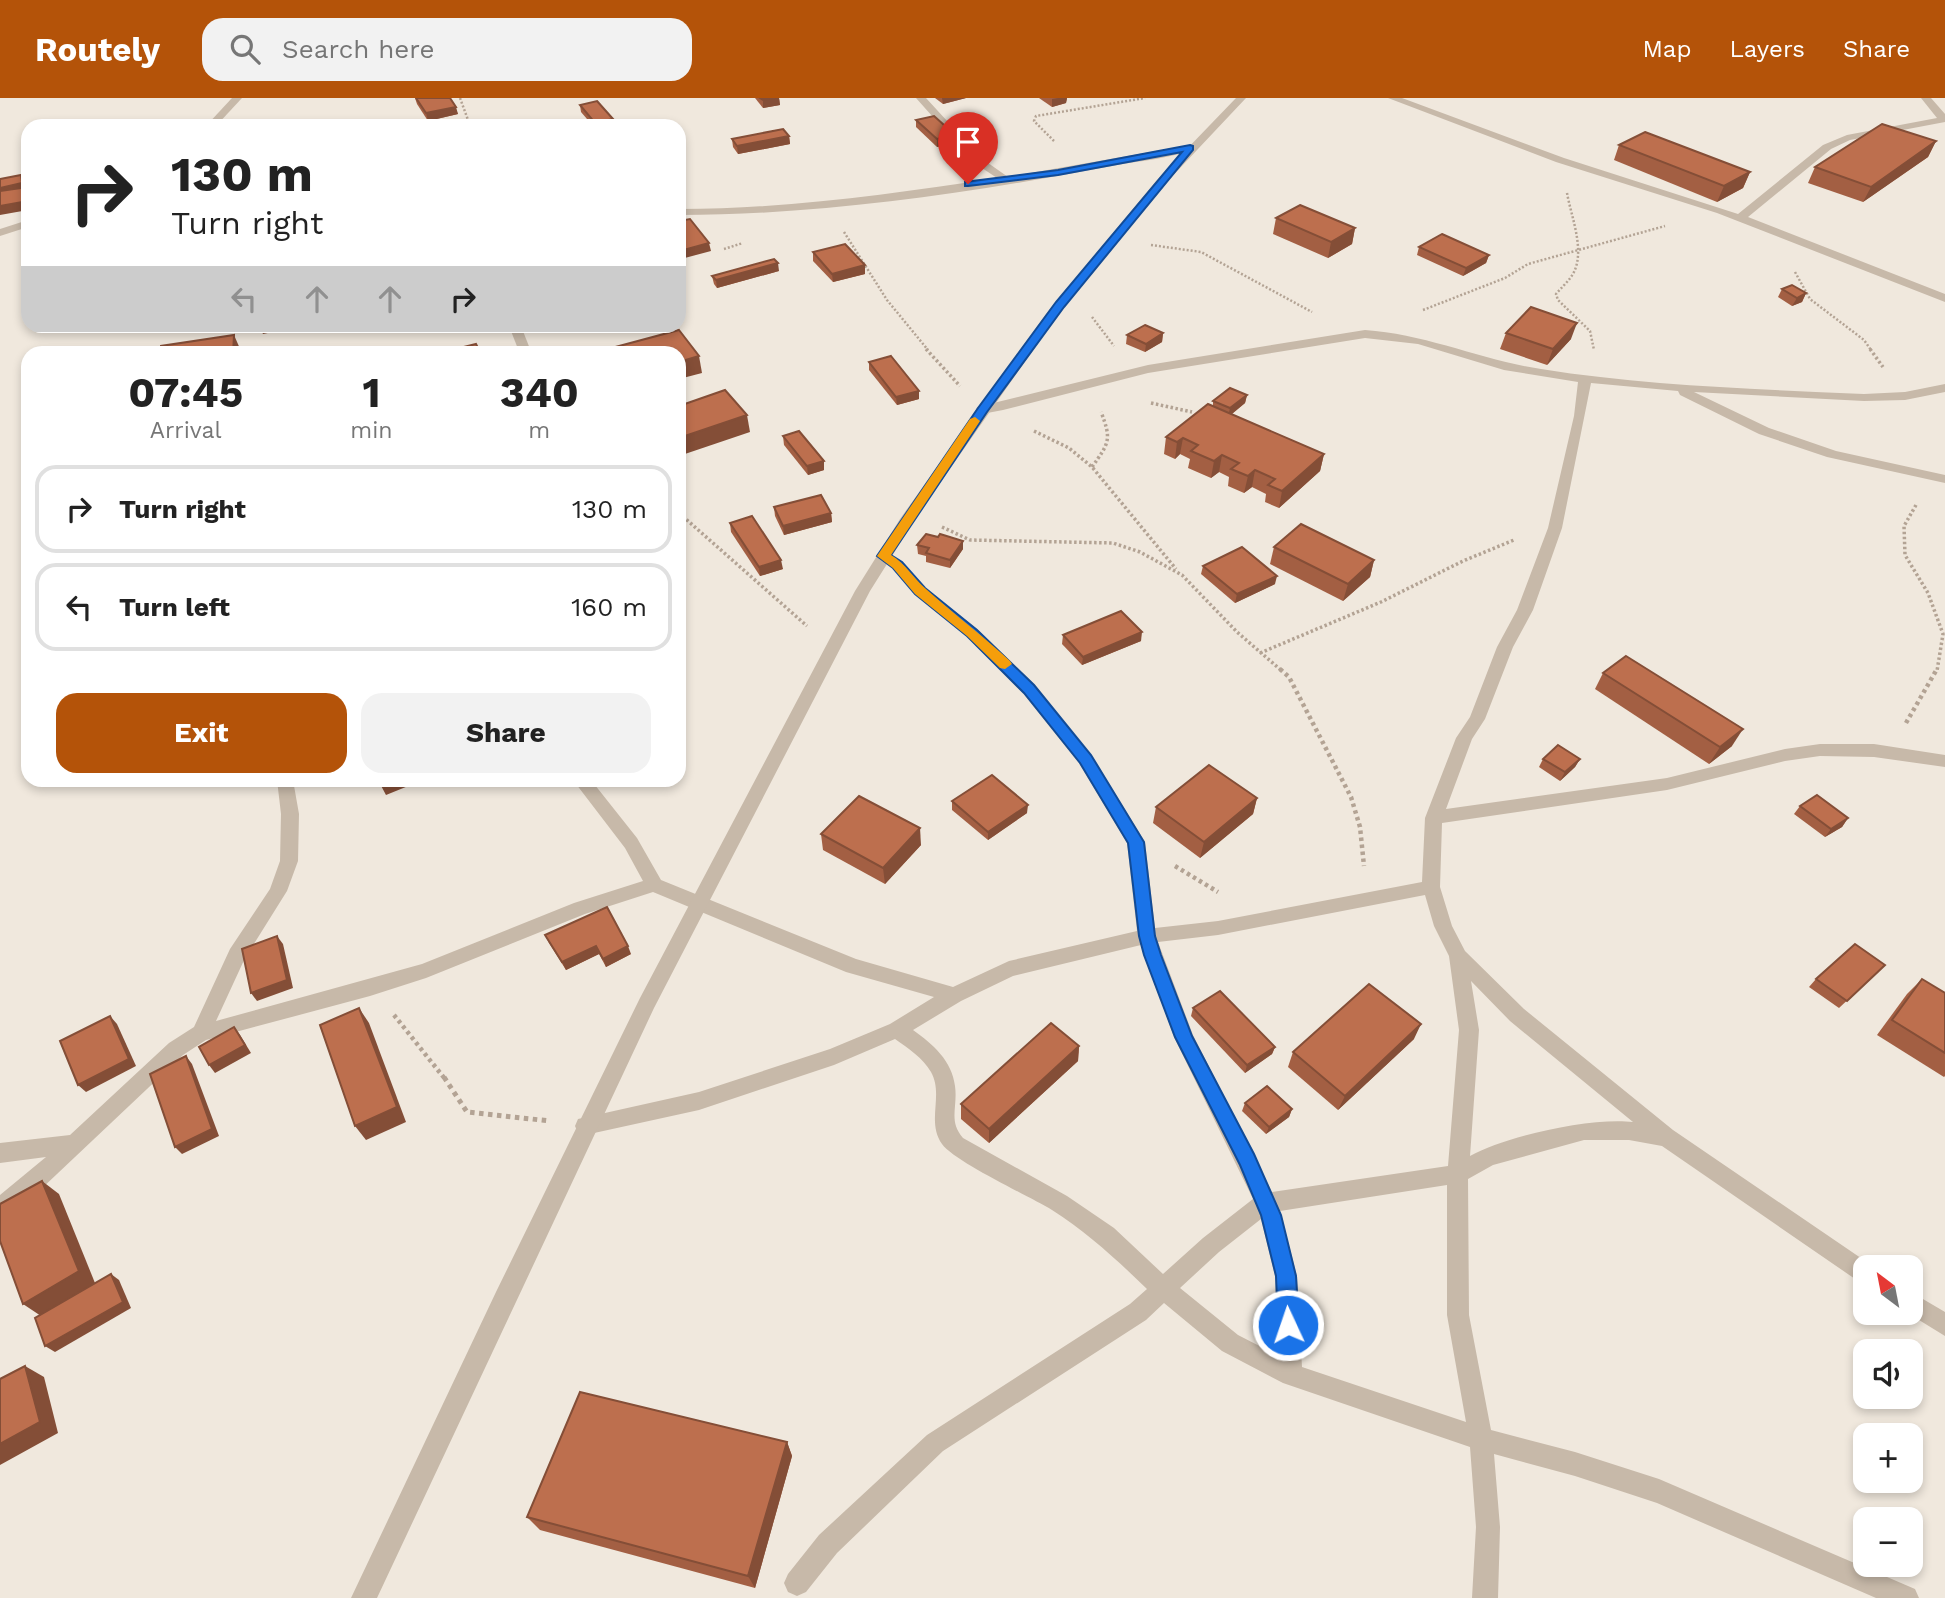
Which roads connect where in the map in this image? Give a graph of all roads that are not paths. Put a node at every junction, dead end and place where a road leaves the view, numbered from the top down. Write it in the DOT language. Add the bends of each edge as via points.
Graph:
graph roads {
  1 [pos="237,98"];
  2 [pos="921,98"];
  3 [pos="1241,98"];
  4 [pos="1394,98"];
  5 [pos="1926,98"];
  6 [pos="218,119"];
  7 [pos="1944,119"];
  8 [pos="1190,148"];
  9 [pos="1006,180"];
  10 [pos="686,212"];
  11 [pos="1740,219"];
  12 [pos="21,226"];
  13 [pos="0,233"];
  14 [pos="1945,298"];
  15 [pos="1585,380"];
  16 [pos="1675,387"];
  17 [pos="1945,388"];
  18 [pos="982,410"];
  19 [pos="1945,479"];
  20 [pos="883,556"];
  21 [pos="1945,761"];
  22 [pos="286,787"];
  23 [pos="587,787"];
  24 [pos="1434,818"];
  25 [pos="654,885"];
  26 [pos="1431,887"];
  27 [pos="697,902"];
  28 [pos="1147,936"];
  29 [pos="1458,956"];
  30 [pos="954,995"];
  31 [pos="897,1030"];
  32 [pos="201,1033"];
  33 [pos="586,1125"];
  34 [pos="1666,1137"];
  35 [pos="75,1144"];
  36 [pos="0,1153"];
  37 [pos="1458,1174"];
  38 [pos="1265,1203"];
  39 [pos="0,1208"];
  40 [pos="1853,1264"];
  41 [pos="1163,1289"];
  42 [pos="1923,1311"];
  43 [pos="1945,1325"];
  44 [pos="1291,1375"];
  45 [pos="1481,1438"];
  46 [pos="797,1583"];
  47 [pos="364,1598"];
  48 [pos="1485,1598"];
  49 [pos="1906,1598"];
  1 -- 6 [label="street"];
  2 -- 9 [label="street" via="977,160"];
  3 -- 8 [label="street"];
  4 -- 11 [label="street" via="1560,160"];
  5 -- 7 [label="street"];
  7 -- 11 [label="street" via="1847,138 1827,147"];
  8 -- 9 [label="street"];
  8 -- 18 [label="street" via="1112,240"];
  9 -- 10 [label="street" via="750,212"];
  11 -- 14 [label="street"];
  12 -- 13 [label="street"];
  15 -- 16 [label="street"];
  15 -- 18 [label="street" via="1501,366 1427,342 1365,334 1200,358"];
  15 -- 24 [label="street" via="1555,528 1525,610 1477,719 1464,738"];
  16 -- 17 [label="street" via="1908,398"];
  16 -- 19 [label="street" via="1764,431 1821,450"];
  18 -- 20 [label="street"];
  20 -- 27 [label="street"];
  20 -- 28 [label="street" via="1029,689 1085,759 1136,842"];
  21 -- 24 [label="street" via="1842,748 1802,752 1670,784"];
  22 -- 32 [label="street" via="289,861 278,891 237,954"];
  23 -- 25 [label="street" via="630,839"];
  24 -- 26 [label="street"];
  25 -- 27 [label="street"];
  25 -- 32 [label="street" via="580,908 426,970"];
  26 -- 28 [label="street" via="1218,928"];
  26 -- 29 [label="street"];
  27 -- 30 [label="street" via="853,966"];
  27 -- 33 [label="street"];
  28 -- 30 [label="street" via="1009,969"];
  28 -- 38 [label="street" via="1184,1037"];
  29 -- 34 [label="street" via="1517,1015"];
  29 -- 37 [label="street" via="1469,1030"];
  30 -- 31 [label="street"];
  31 -- 33 [label="street" via="699,1101"];
  31 -- 41 [label="street" via="931,1057 943,1076 945,1135 1106,1235"];
  32 -- 35 [label="street" via="148,1073"];
  33 -- 47 [label="street"];
  34 -- 37 [label="street" via="1629,1130 1584,1131 1488,1157"];
  34 -- 40 [label="street"];
  35 -- 36 [label="street"];
  35 -- 39 [label="street"];
  37 -- 38 [label="street"];
  37 -- 45 [label="street" via="1458,1315"];
  38 -- 41 [label="street"];
  38 -- 44 [label="street" via="1286,1276"];
  41 -- 44 [label="street" via="1230,1343"];
  41 -- 46 [label="street" via="1138,1312 935,1443 836,1535"];
  42 -- 43 [label="street"];
  44 -- 45 [label="street"];
  45 -- 48 [label="street" via="1488,1527"];
  45 -- 49 [label="street" via="1659,1491"];
}
